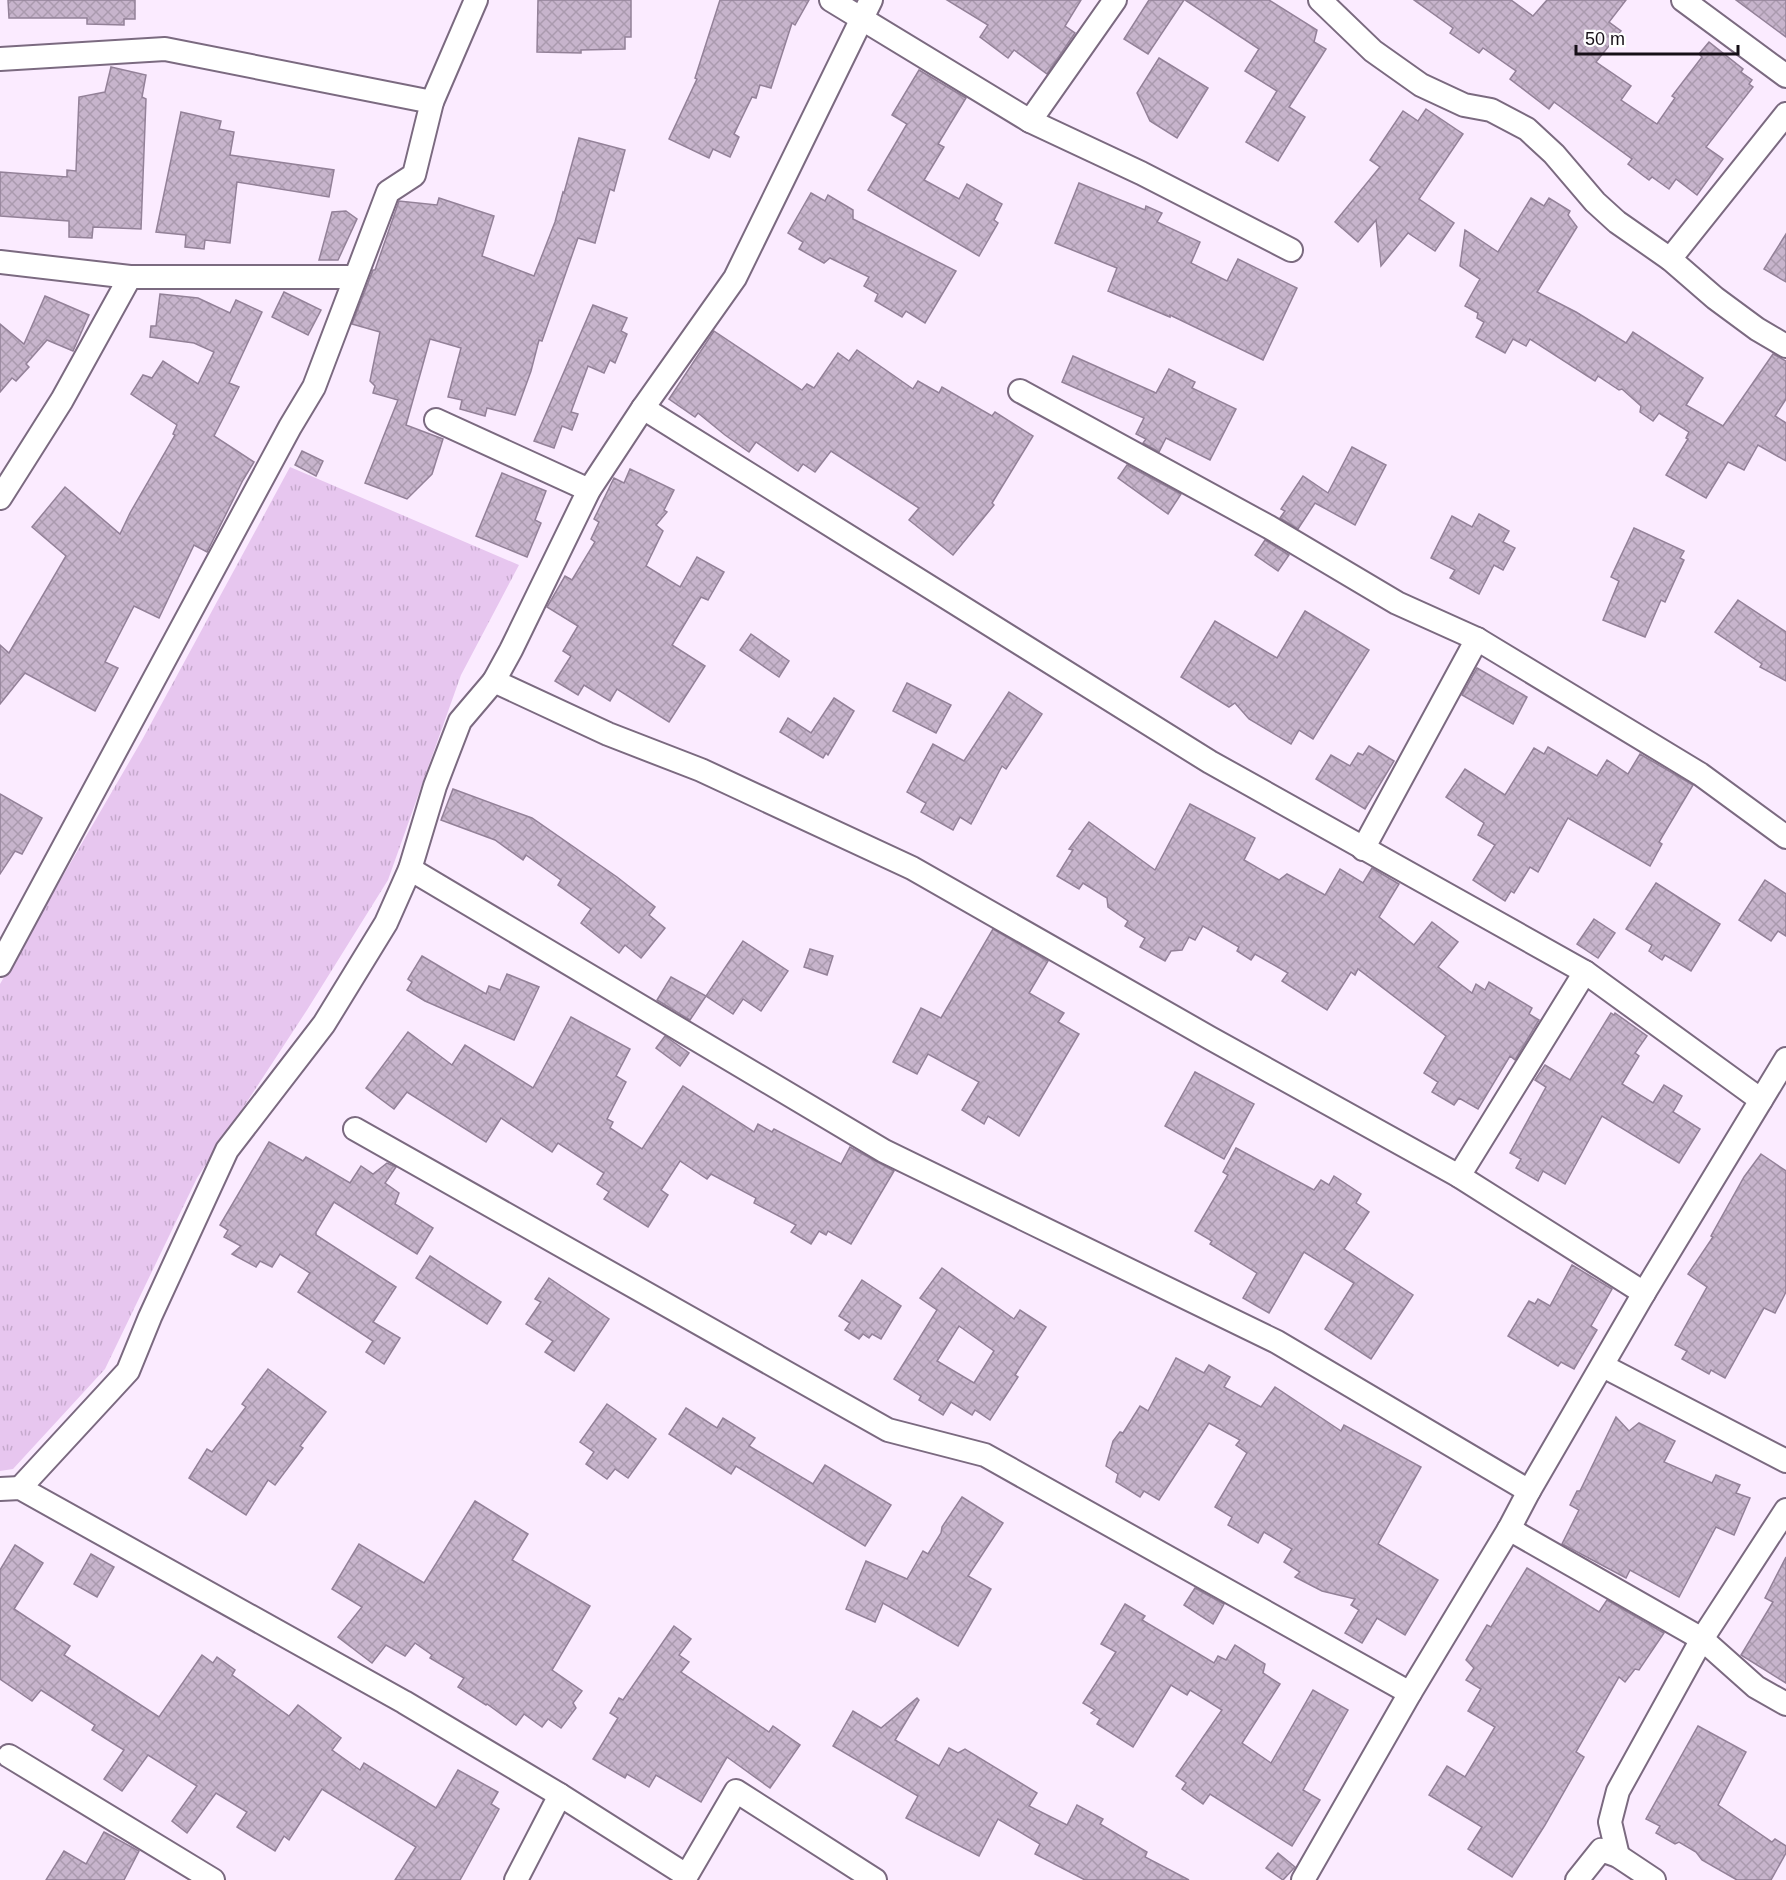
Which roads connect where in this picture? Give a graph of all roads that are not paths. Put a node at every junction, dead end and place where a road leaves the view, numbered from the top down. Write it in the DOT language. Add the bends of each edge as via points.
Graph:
graph roads {
  1 [pos="476,0"];
  2 [pos="831,0"];
  3 [pos="1115,0"];
  4 [pos="1320,0"];
  5 [pos="1683,0"];
  6 [pos="866,9"];
  7 [pos="0,59"];
  8 [pos="1786,76"];
  9 [pos="432,102"];
  10 [pos="1786,114"];
  11 [pos="1030,121"];
  12 [pos="1291,250"];
  13 [pos="1670,260"];
  14 [pos="0,262"];
  15 [pos="130,277"];
  16 [pos="355,277"];
  17 [pos="1786,346"];
  18 [pos="1020,391"];
  19 [pos="643,408"];
  20 [pos="436,420"];
  21 [pos="589,490"];
  22 [pos="0,498"];
  23 [pos="1477,639"];
  24 [pos="494,681"];
  25 [pos="1786,837"];
  26 [pos="1363,849"];
  27 [pos="410,869"];
  28 [pos="0,965"];
  29 [pos="1585,972"];
  30 [pos="1786,1059"];
  31 [pos="1761,1100"];
  32 [pos="355,1128"];
  33 [pos="1459,1176"];
  34 [pos="1644,1293"];
  35 [pos="1603,1366"];
  36 [pos="1786,1461"];
  37 [pos="10,1488"];
  38 [pos="1529,1491"];
  39 [pos="1786,1510"];
  40 [pos="1509,1529"];
  41 [pos="1702,1639"];
  42 [pos="1410,1693"];
  43 [pos="1786,1704"];
  44 [pos="9,1756"];
  45 [pos="560,1795"];
  46 [pos="1618,1856"];
  47 [pos="685,1877"];
  48 [pos="213,1880"];
  49 [pos="516,1880"];
  50 [pos="875,1880"];
  51 [pos="1303,1880"];
  52 [pos="1577,1880"];
  53 [pos="1654,1880"];
  1 -- 9 [label="street"];
  2 -- 6 [label="street"];
  3 -- 11 [label="street"];
  4 -- 13 [label="street" via="1373,51 1421,85 1464,105 1491,110 1527,129 1595,202"];
  5 -- 8 [label="street"];
  6 -- 11 [label="street"];
  6 -- 19 [label="street" via="735,278"];
  7 -- 9 [label="street" via="165,49"];
  9 -- 16 [label="street" via="414,175 388,192"];
  10 -- 13 [label="street"];
  11 -- 12 [label="street"];
  13 -- 17 [label="street" via="1715,298"];
  14 -- 15 [label="street"];
  15 -- 16 [label="street"];
  15 -- 22 [label="street" via="62,400"];
  16 -- 28 [label="street" via="314,387"];
  18 -- 23 [label="street" via="1269,527 1397,603"];
  19 -- 21 [label="street"];
  19 -- 26 [label="street" via="1210,762"];
  20 -- 21 [label="street"];
  21 -- 24 [label="street"];
  23 -- 25 [label="street" via="1700,774"];
  23 -- 26 [label="street"];
  24 -- 27 [label="street" via="460,721"];
  24 -- 33 [label="street" via="608,734 701,770 912,868"];
  26 -- 29 [label="street"];
  27 -- 37 [label="street" via="386,922 324,1024 227,1150 128,1371"];
  27 -- 38 [label="street" via="885,1151 1277,1342"];
  29 -- 31 [label="street"];
  29 -- 33 [label="street"];
  30 -- 31 [label="street"];
  31 -- 34 [label="street"];
  32 -- 42 [label="street" via="888,1430 985,1455"];
  33 -- 34 [label="street"];
  34 -- 35 [label="street"];
  35 -- 36 [label="street"];
  35 -- 38 [label="street"];
  37 -- 45 [label="street" via="404,1702"];
  38 -- 40 [label="street"];
  39 -- 41 [label="street"];
  40 -- 41 [label="street"];
  40 -- 42 [label="street"];
  41 -- 43 [label="street" via="1756,1687"];
  41 -- 46 [label="street" via="1618,1791 1610,1822"];
  42 -- 51 [label="street"];
  44 -- 48 [label="street"];
  45 -- 47 [label="street"];
  45 -- 49 [label="street"];
  46 -- 52 [label="street" via="1601,1850"];
  46 -- 53 [label="street"];
  47 -- 50 [label="street" via="736,1791"];
}
